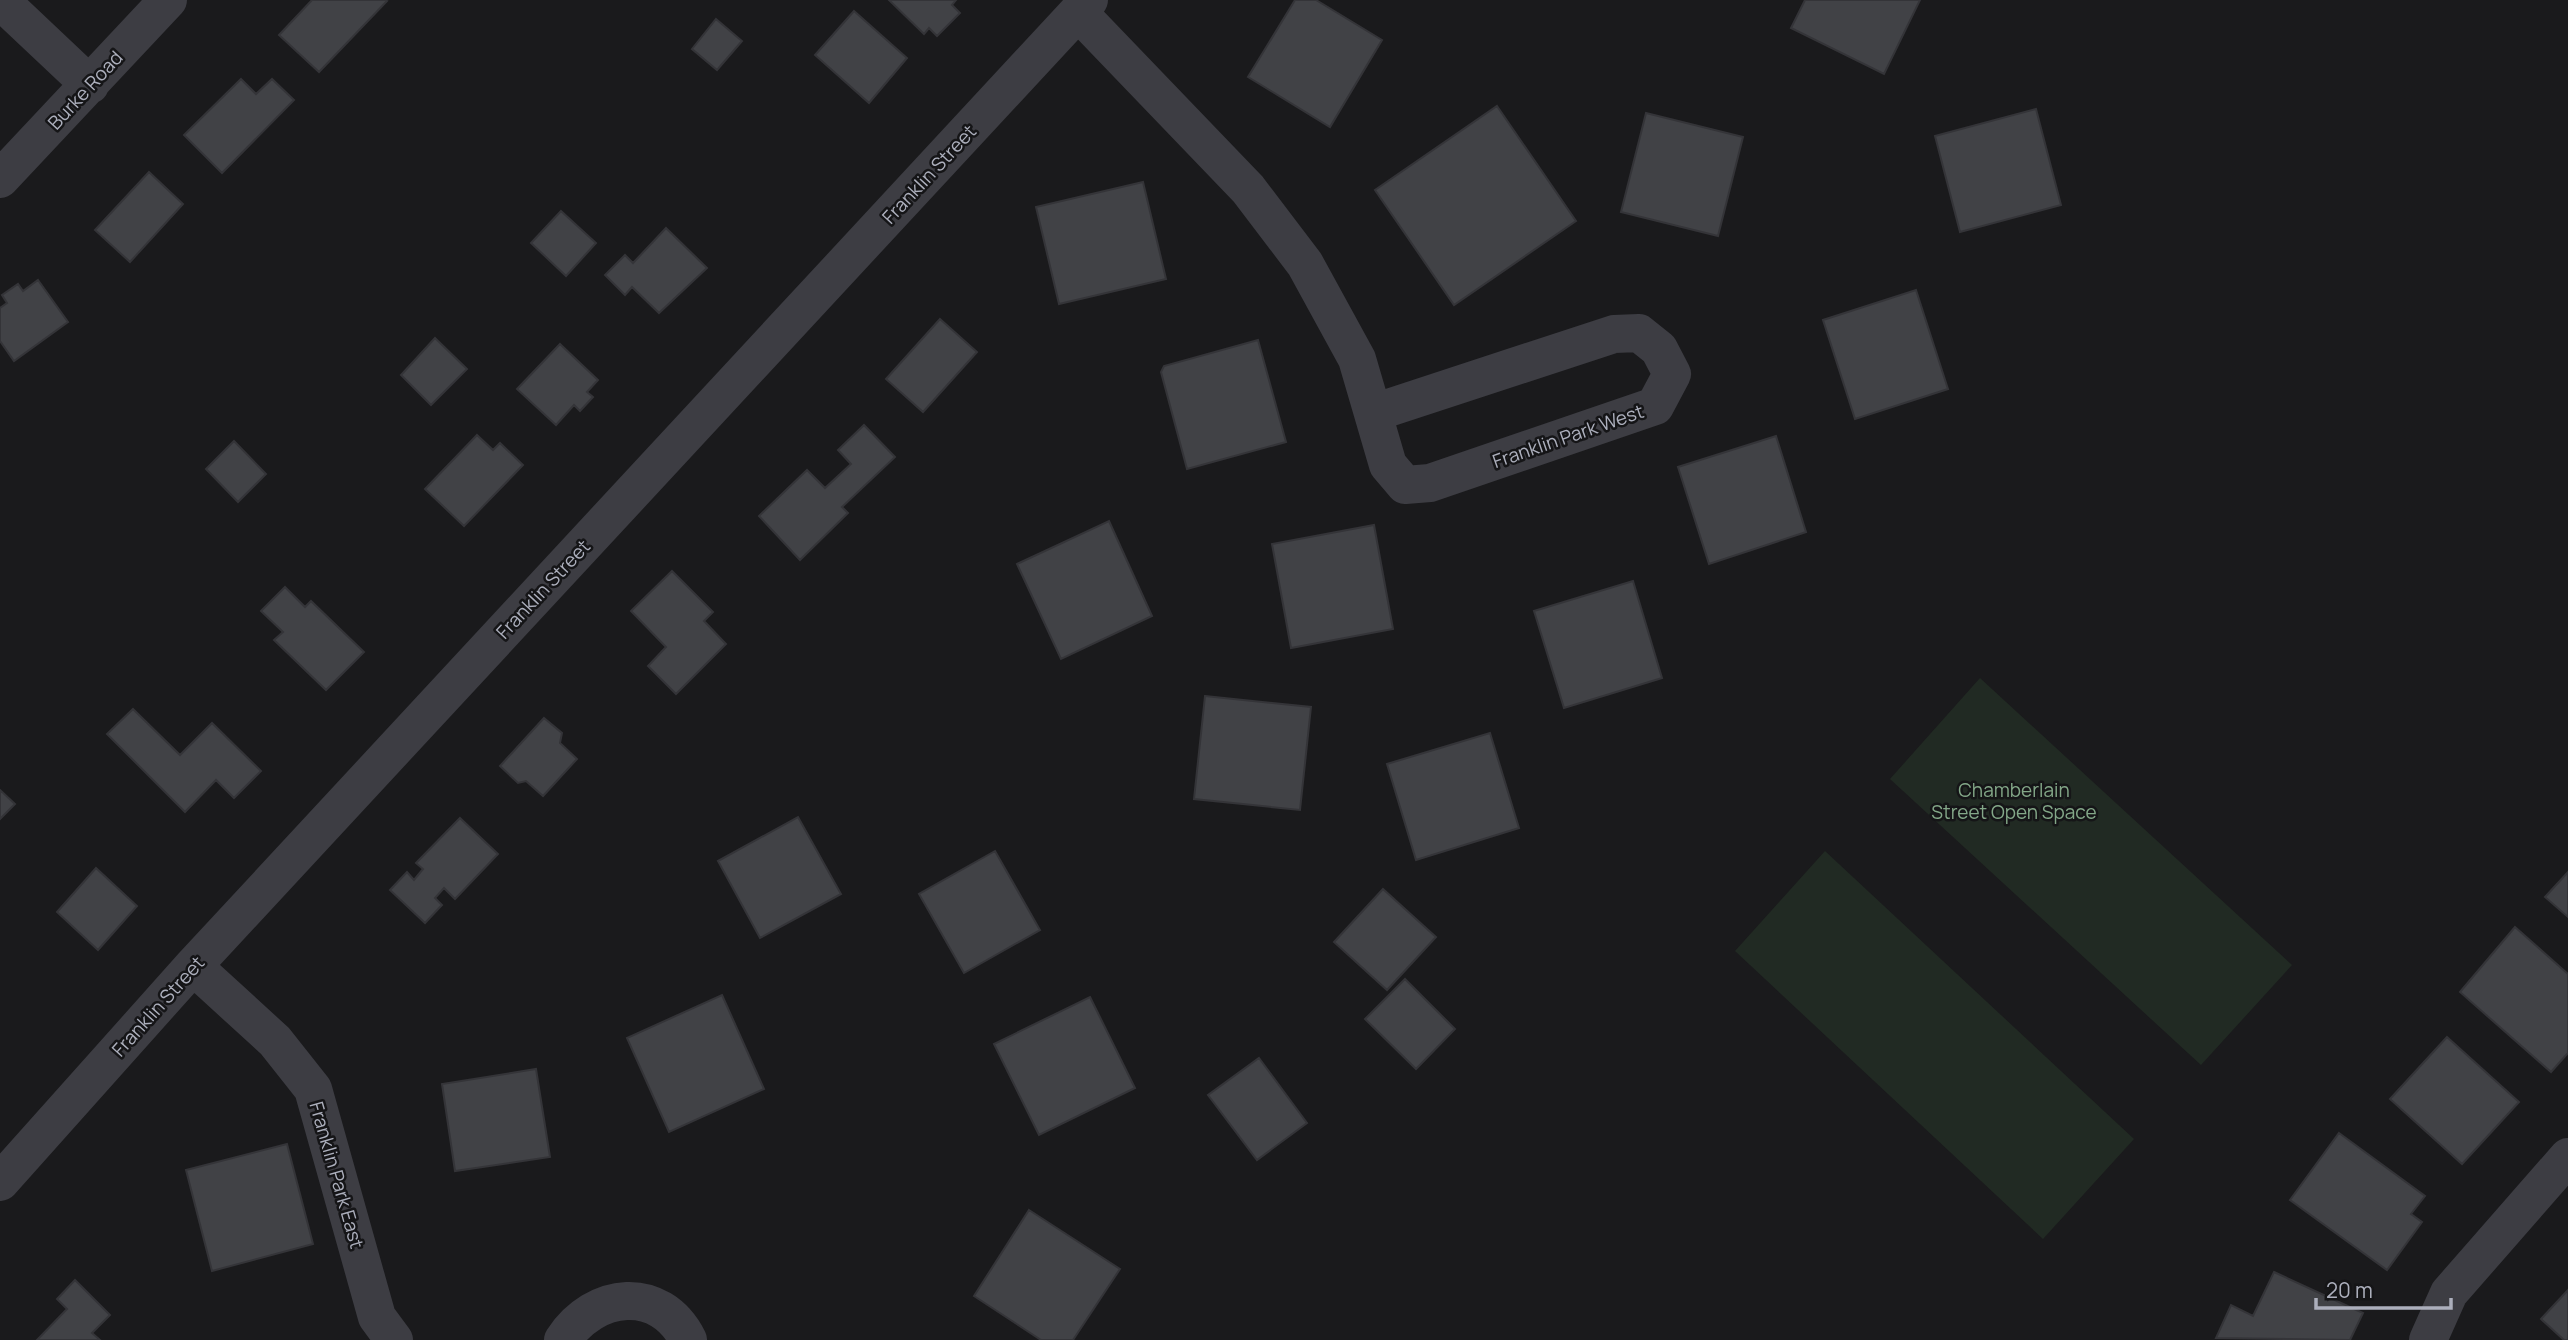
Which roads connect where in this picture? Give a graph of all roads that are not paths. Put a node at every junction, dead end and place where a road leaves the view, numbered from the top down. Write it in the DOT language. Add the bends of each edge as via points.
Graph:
graph roads {
  1 [pos="0,0"];
  2 [pos="168,0"];
  3 [pos="1084,6"];
  4 [pos="90,85"];
  5 [pos="0,179"];
  6 [pos="1373,413"];
  7 [pos="193,966"];
  8 [pos="2568,1157"];
  9 [pos="0,1182"];
  10 [pos="394,1340"];
  11 [pos="563,1340"];
  12 [pos="688,1340"];
  13 [pos="2428,1340"];
  1 -- 4 [label="street"];
  2 -- 4 [label="street, Burke Road"];
  3 -- 6 [label="street, Franklin Park West" via="1248,189 1305,264 1357,359"];
  3 -- 7 [label="street, Franklin Street"];
  4 -- 5 [label="street, Burke Road"];
  6 -- 6 [label="street, Franklin Park West" via="1388,465 1405,485 1430,483 1655,406 1672,374 1659,349 1639,333 1614,334"];
  7 -- 9 [label="street, Franklin Street"];
  7 -- 10 [label="street, Franklin Park East" via="275,1041 313,1089 377,1317"];
  8 -- 13 [label="street" via="2449,1293"];
  11 -- 12 [label="street" via="575,1322 595,1308 618,1301 642,1302 665,1312"];
}
